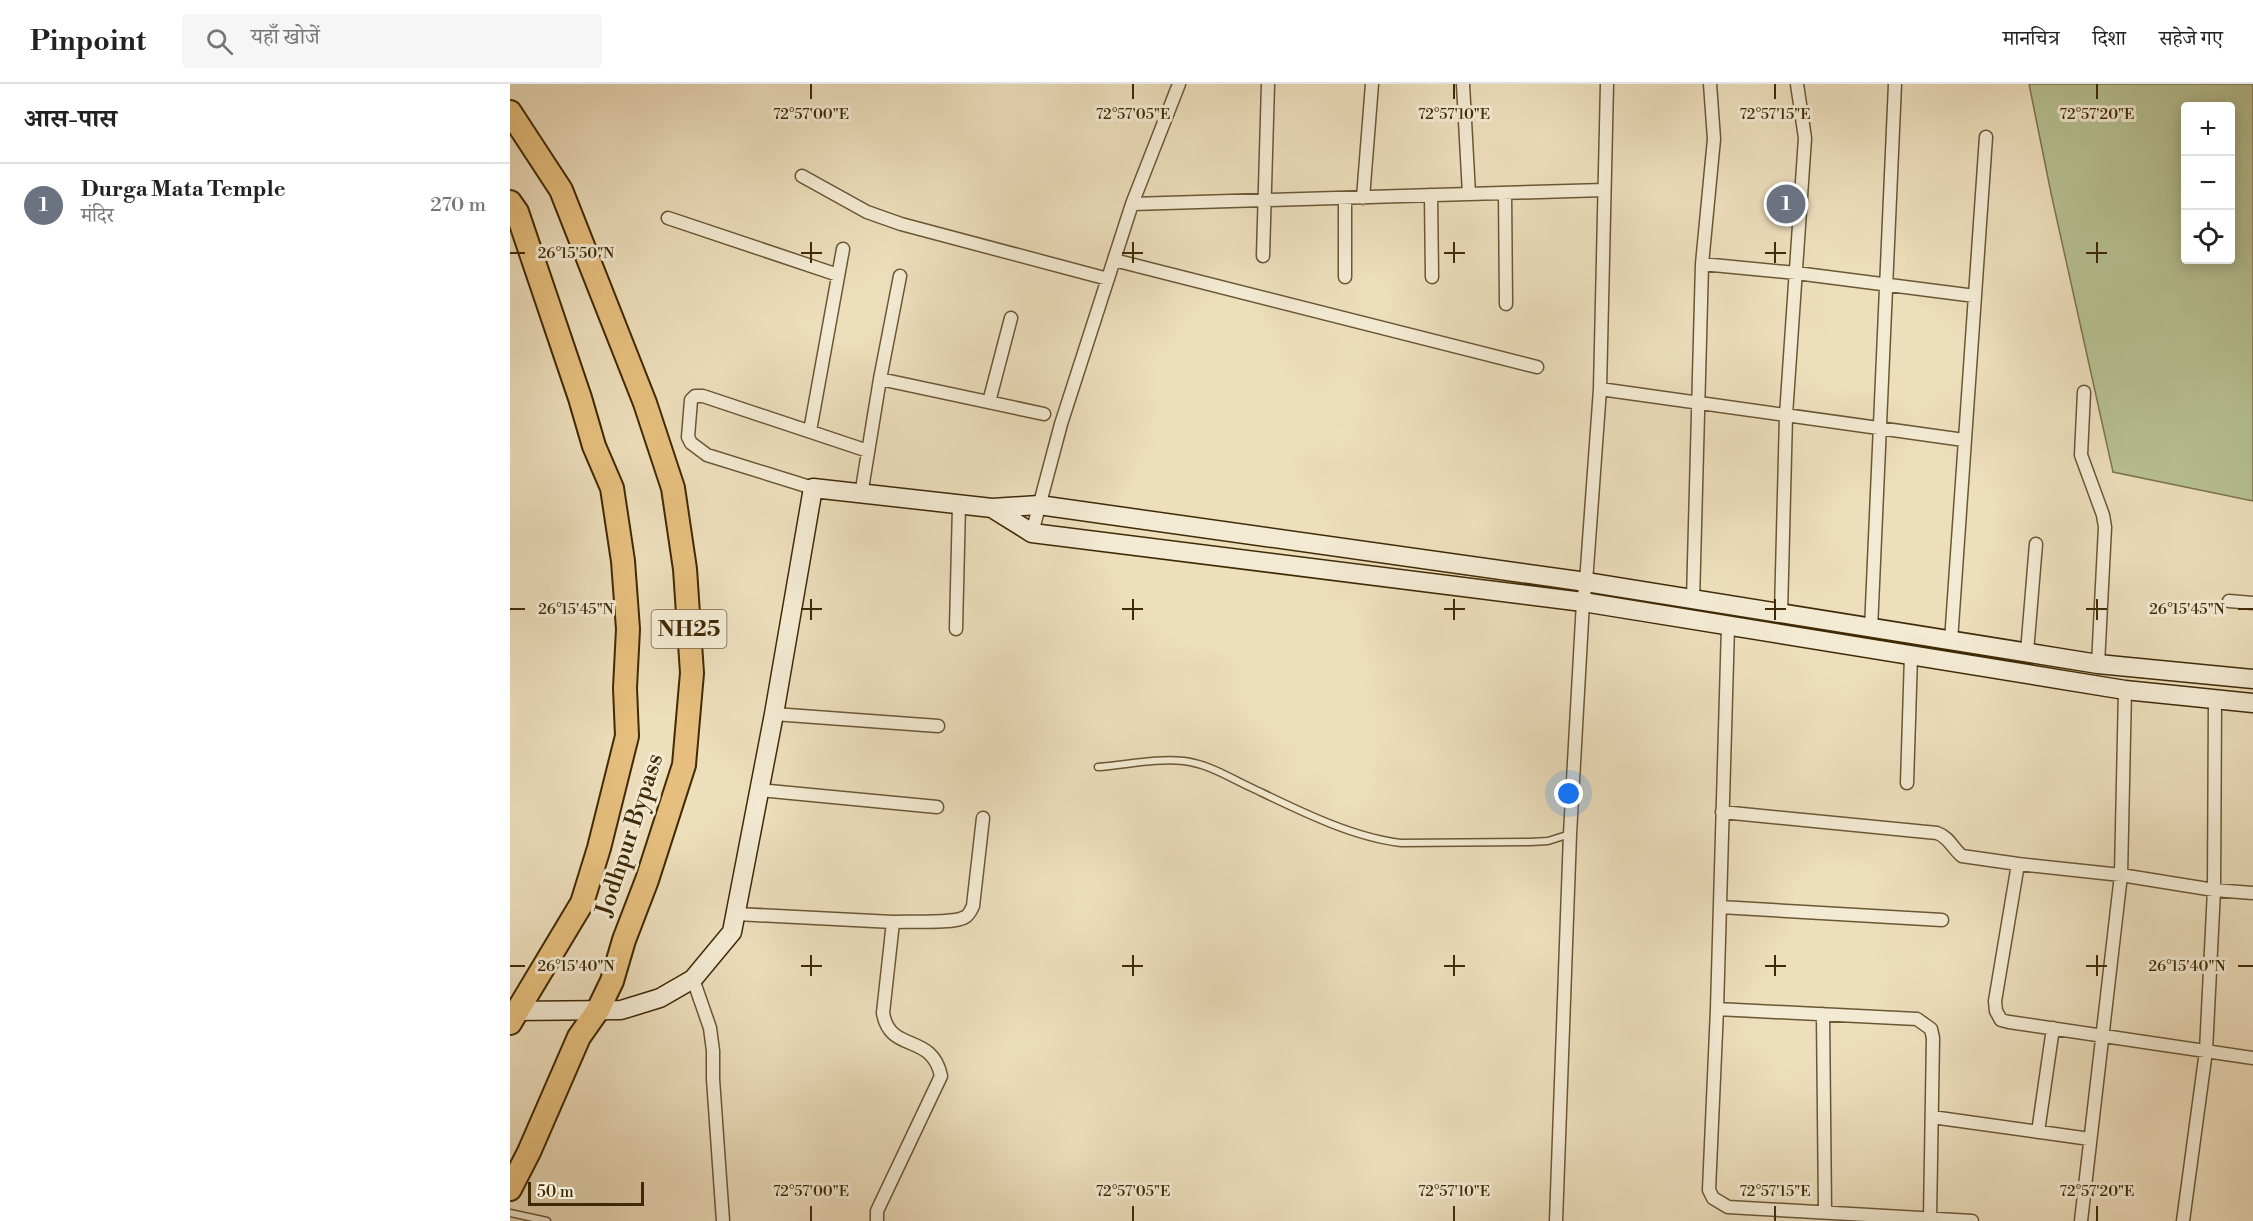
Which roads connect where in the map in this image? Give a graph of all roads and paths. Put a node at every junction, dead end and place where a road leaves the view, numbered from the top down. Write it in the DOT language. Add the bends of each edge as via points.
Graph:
graph roads {
  1 [pos="1179,84"];
  2 [pos="1268,84"];
  3 [pos="1372,84"];
  4 [pos="1463,84"];
  5 [pos="1607,84"];
  6 [pos="1710,84"];
  7 [pos="1797,84"];
  8 [pos="1895,84"];
  9 [pos="510,112"];
  10 [pos="1986,137"];
  11 [pos="802,176"];
  12 [pos="1604,190"];
  13 [pos="1505,193"];
  14 [pos="1469,194"];
  15 [pos="1431,195"];
  16 [pos="1345,198"];
  17 [pos="1363,198"];
  18 [pos="1263,201"];
  19 [pos="510,202"];
  20 [pos="1132,204"];
  21 [pos="668,218"];
  22 [pos="843,249"];
  23 [pos="1263,256"];
  24 [pos="1114,260"];
  25 [pos="1702,264"];
  26 [pos="1796,273"];
  27 [pos="838,275"];
  28 [pos="900,276"];
  29 [pos="1345,277"];
  30 [pos="1432,277"];
  31 [pos="1108,279"];
  32 [pos="1886,285"];
  33 [pos="1975,296"];
  34 [pos="1506,304"];
  35 [pos="1011,318"];
  36 [pos="1537,367"];
  37 [pos="880,379"];
  38 [pos="1600,389"];
  39 [pos="2084,392"];
  40 [pos="989,402"];
  41 [pos="1698,403"];
  42 [pos="1044,414"];
  43 [pos="1786,415"];
  44 [pos="1879,428"];
  45 [pos="810,431"];
  46 [pos="1964,440"];
  47 [pos="868,451"];
  48 [pos="813,488"];
  49 [pos="861,495"];
  50 [pos="959,505"];
  51 [pos="1039,505"];
  52 [pos="992,508"];
  53 [pos="1032,533"];
  54 [pos="2036,544"];
  55 [pos="1586,582"];
  56 [pos="1693,600"];
  57 [pos="2229,601"];
  58 [pos="1582,602"];
  59 [pos="2253,603"];
  60 [pos="1781,614"];
  61 [pos="1728,626"];
  62 [pos="957,629"];
  63 [pos="1871,629"];
  64 [pos="1951,641"];
  65 [pos="2027,652"];
  66 [pos="1911,656"];
  67 [pos="2098,664"];
  68 [pos="2253,679"];
  69 [pos="2125,690"];
  70 [pos="2215,700"];
  71 [pos="2253,703"];
  72 [pos="774,714"];
  73 [pos="938,726"];
  74 [pos="1098,768"];
  75 [pos="1906,783"];
  76 [pos="760,790"];
  77 [pos="937,807"];
  78 [pos="1722,812"];
  79 [pos="983,818"];
  80 [pos="1570,834"];
  81 [pos="2018,864"];
  82 [pos="2121,874"];
  83 [pos="2214,890"];
  84 [pos="2253,893"];
  85 [pos="1720,907"];
  86 [pos="737,914"];
  87 [pos="1942,920"];
  88 [pos="893,921"];
  89 [pos="693,979"];
  90 [pos="1717,1009"];
  91 [pos="598,1010"];
  92 [pos="1824,1014"];
  93 [pos="513,1015"];
  94 [pos="2053,1028"];
  95 [pos="2102,1034"];
  96 [pos="2206,1051"];
  97 [pos="2253,1058"];
  98 [pos="1932,1117"];
  99 [pos="2038,1132"];
  100 [pos="2090,1139"];
  101 [pos="510,1189"];
  102 [pos="1825,1211"];
  103 [pos="510,1213"];
  104 [pos="1930,1218"];
  105 [pos="547,1221"];
  106 [pos="723,1221"];
  107 [pos="877,1221"];
  108 [pos="1556,1221"];
  109 [pos="1972,1221"];
  110 [pos="2081,1221"];
  111 [pos="2184,1221"];
  1 -- 20 [label="street"];
  2 -- 18 [label="street"];
  3 -- 17 [label="street"];
  4 -- 14 [label="street"];
  5 -- 12 [label="street"];
  6 -- 25 [label="street" via="1714,139"];
  7 -- 26 [label="street" via="1805,138"];
  8 -- 32 [label="street"];
  9 -- 91 [label="highway, Jodhpur Bypass / NH25" via="561,190 645,403 673,488 685,568 692,673 684,765 612,981"];
  10 -- 33 [label="street"];
  11 -- 31 [label="street" via="867,212 901,224"];
  12 -- 13 [label="street"];
  12 -- 38 [label="street"];
  13 -- 14 [label="street"];
  13 -- 34 [label="street"];
  14 -- 15 [label="street"];
  15 -- 17 [label="street"];
  15 -- 30 [label="street"];
  16 -- 17 [label="street"];
  16 -- 18 [label="street"];
  16 -- 29 [label="street"];
  18 -- 20 [label="street"];
  18 -- 23 [label="street"];
  19 -- 93 [label="highway, Jodhpur Bypass / NH25" via="517,212 594,446 612,488 628,629 627,736 599,848 582,903"];
  20 -- 24 [label="street"];
  21 -- 27 [label="street"];
  22 -- 27 [label="street"];
  24 -- 31 [label="street"];
  24 -- 36 [label="street"];
  25 -- 26 [label="street"];
  25 -- 41 [label="street"];
  26 -- 32 [label="street"];
  26 -- 43 [label="street"];
  27 -- 45 [label="street"];
  28 -- 37 [label="street"];
  31 -- 51 [label="street"];
  32 -- 33 [label="street"];
  32 -- 44 [label="street"];
  33 -- 46 [label="street"];
  35 -- 40 [label="street"];
  37 -- 40 [label="street"];
  37 -- 47 [label="street"];
  38 -- 41 [label="street"];
  38 -- 55 [label="street"];
  39 -- 67 [label="street" via="2081,455 2105,528"];
  40 -- 42 [label="street"];
  41 -- 43 [label="street"];
  41 -- 56 [label="street"];
  43 -- 44 [label="street"];
  43 -- 60 [label="street"];
  44 -- 46 [label="street"];
  44 -- 63 [label="street"];
  45 -- 47 [label="street"];
  45 -- 48 [label="street" via="703,396 695,396 689,406 688,437 707,455"];
  46 -- 64 [label="street"];
  47 -- 49 [label="street"];
  48 -- 49 [label="main road"];
  48 -- 72 [label="main road"];
  49 -- 50 [label="main road"];
  50 -- 52 [label="main road"];
  50 -- 62 [label="street"];
  51 -- 52 [label="main road"];
  51 -- 53 [label="street"];
  51 -- 55 [label="main road"];
  52 -- 53 [label="main road"];
  53 -- 58 [label="main road"];
  54 -- 65 [label="street"];
  55 -- 56 [label="main road"];
  55 -- 58 [label="street"];
  56 -- 60 [label="main road"];
  57 -- 59 [label="street"];
  58 -- 61 [label="main road"];
  58 -- 80 [label="street"];
  60 -- 63 [label="main road"];
  61 -- 66 [label="main road"];
  61 -- 78 [label="street"];
  63 -- 64 [label="main road"];
  64 -- 65 [label="main road"];
  65 -- 67 [label="main road"];
  66 -- 69 [label="main road"];
  66 -- 75 [label="street"];
  67 -- 68 [label="main road"];
  69 -- 70 [label="main road"];
  69 -- 82 [label="street"];
  70 -- 71 [label="main road"];
  70 -- 83 [label="street"];
  72 -- 73 [label="street"];
  72 -- 76 [label="main road"];
  74 -- 80 [label="lane" via="1164,760 1206,766 1268,796 1380,841 1530,842"];
  76 -- 77 [label="street"];
  76 -- 86 [label="main road"];
  78 -- 81 [label="street" via="1937,833 1962,856"];
  78 -- 85 [label="street"];
  79 -- 88 [label="street" via="973,906 966,917"];
  80 -- 108 [label="street"];
  81 -- 82 [label="street"];
  81 -- 94 [label="street" via="1996,1011 2001,1020"];
  82 -- 83 [label="street"];
  82 -- 95 [label="street"];
  83 -- 84 [label="street"];
  83 -- 96 [label="street"];
  85 -- 87 [label="street"];
  85 -- 90 [label="street"];
  86 -- 88 [label="street"];
  86 -- 89 [label="main road" via="732,932"];
  88 -- 107 [label="street" via="885,1024 893,1034 931,1053 941,1076 877,1211"];
  89 -- 91 [label="main road" via="660,998 621,1010"];
  89 -- 106 [label="street" via="710,1028 713,1051"];
  90 -- 92 [label="street"];
  90 -- 102 [label="street" via="1709,1190 1713,1198 1728,1207"];
  91 -- 93 [label="main road"];
  91 -- 101 [label="highway, Jodhpur Bypass / NH25" via="579,1037"];
  92 -- 98 [label="street" via="1917,1019 1931,1029"];
  92 -- 102 [label="street"];
  94 -- 95 [label="street"];
  94 -- 99 [label="street"];
  95 -- 96 [label="street"];
  95 -- 100 [label="street"];
  96 -- 97 [label="street"];
  96 -- 111 [label="street"];
  98 -- 99 [label="street"];
  98 -- 104 [label="street"];
  99 -- 100 [label="street"];
  100 -- 110 [label="street"];
  102 -- 104 [label="street"];
  103 -- 105 [label="lane"];
  104 -- 109 [label="street"];
}
